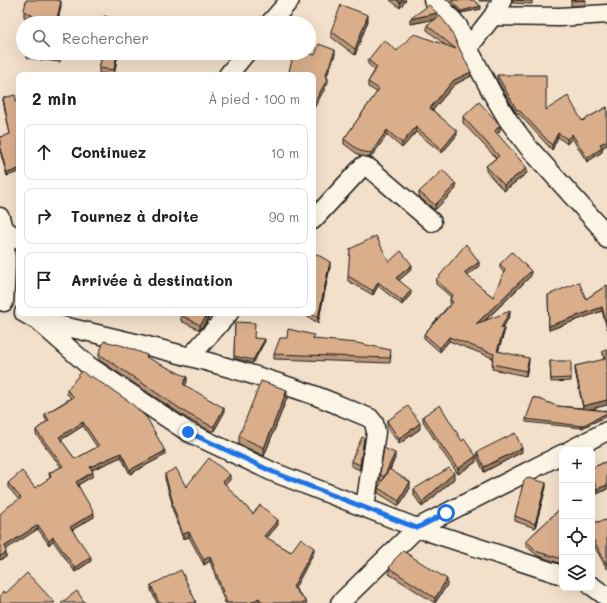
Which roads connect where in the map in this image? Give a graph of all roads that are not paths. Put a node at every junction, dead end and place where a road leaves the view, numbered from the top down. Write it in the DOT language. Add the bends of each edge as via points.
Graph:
graph roads {
  1 [pos="290,0"];
  2 [pos="433,0"];
  3 [pos="502,0"];
  4 [pos="607,14"];
  5 [pos="276,16"];
  6 [pos="493,16"];
  7 [pos="468,48"];
  8 [pos="240,60"];
  9 [pos="230,72"];
  10 [pos="316,217"];
  11 [pos="1,222"];
  12 [pos="432,222"];
  13 [pos="16,237"];
  14 [pos="607,240"];
  15 [pos="16,292"];
  16 [pos="8,307"];
  17 [pos="226,316"];
  18 [pos="31,317"];
  19 [pos="190,357"];
  20 [pos="607,431"];
  21 [pos="576,447"];
  22 [pos="559,456"];
  23 [pos="365,507"];
  24 [pos="417,528"];
  25 [pos="559,574"];
  26 [pos="607,578"];
  27 [pos="595,581"];
  28 [pos="595,588"];
  29 [pos="607,596"];
  30 [pos="340,603"];
  1 -- 5 [label="street"];
  2 -- 7 [label="street" via="458,26"];
  3 -- 6 [label="street"];
  4 -- 6 [label="street" via="560,17"];
  6 -- 7 [label="street"];
  7 -- 14 [label="street" via="508,120 529,148 602,229"];
  8 -- 9 [label="street"];
  10 -- 12 [label="street" via="363,166 369,168"];
  11 -- 13 [label="street"];
  11 -- 16 [label="street" via="6,256"];
  15 -- 16 [label="street"];
  17 -- 19 [label="street"];
  18 -- 19 [label="street"];
  18 -- 23 [label="street" via="89,366 188,432 273,472"];
  19 -- 23 [label="street" via="310,393 370,418 376,432"];
  20 -- 21 [label="street"];
  22 -- 24 [label="street"];
  23 -- 24 [label="street"];
  24 -- 25 [label="street"];
  24 -- 30 [label="street"];
  26 -- 27 [label="street"];
  28 -- 29 [label="street"];
}
